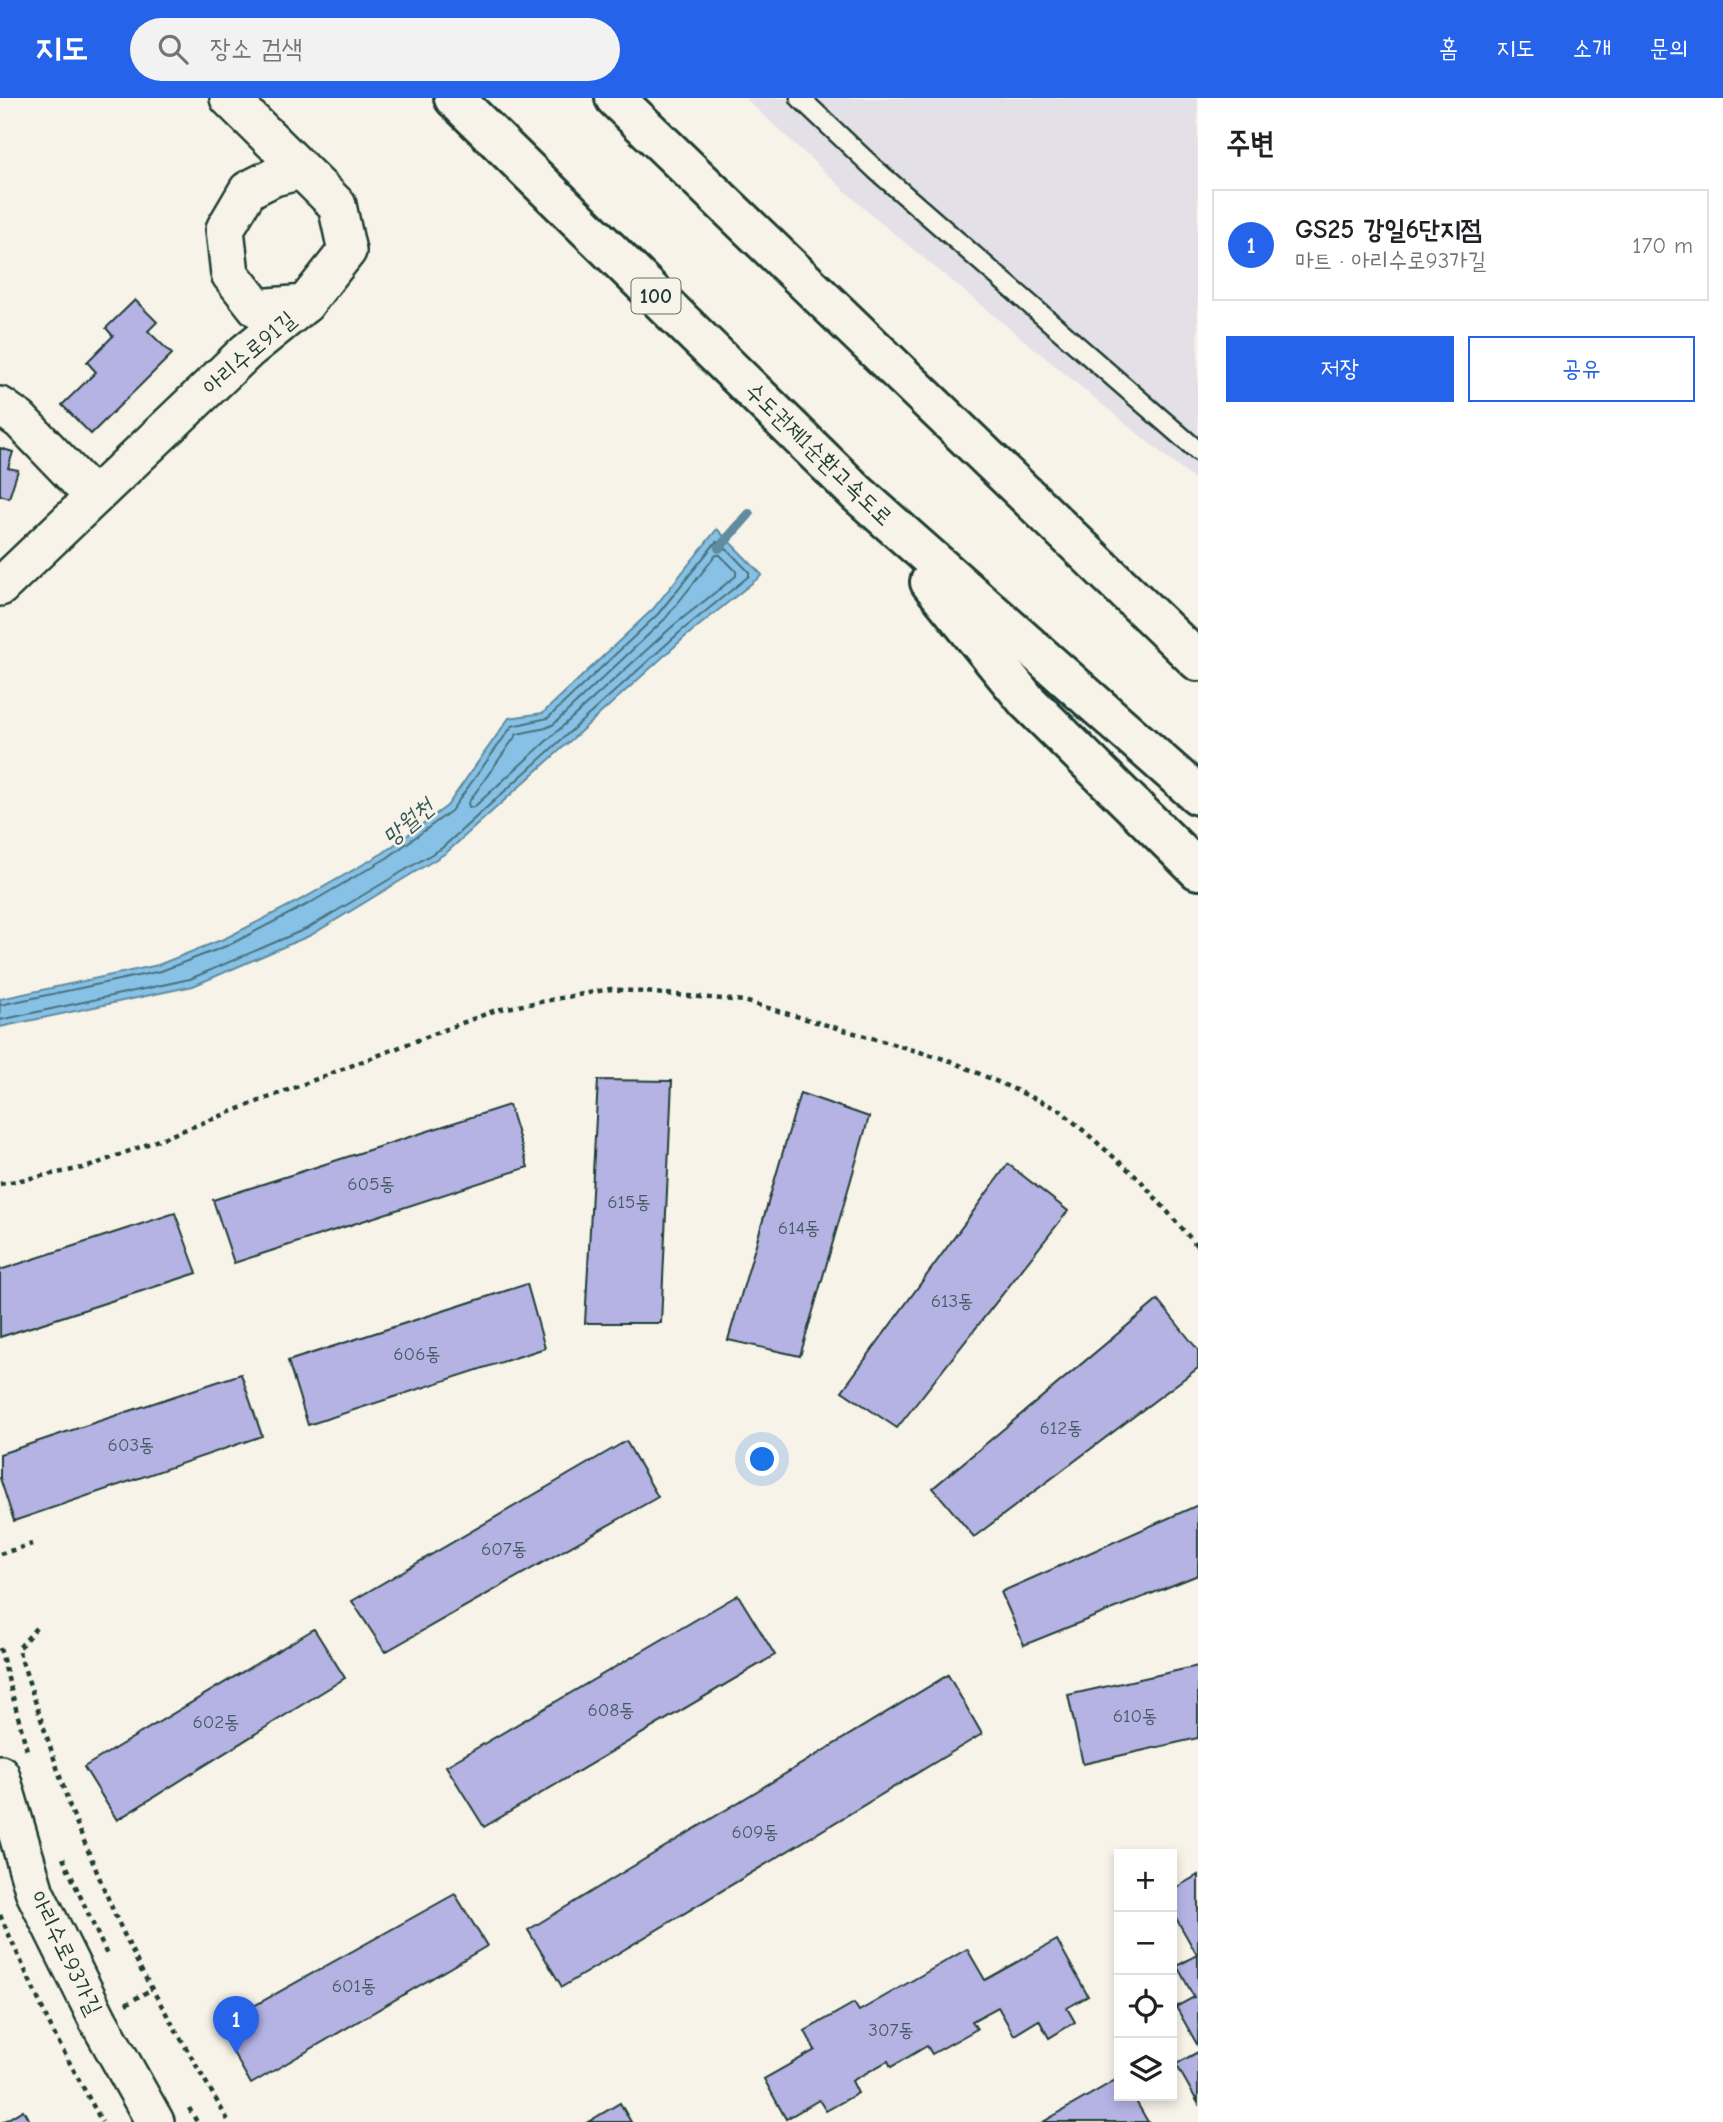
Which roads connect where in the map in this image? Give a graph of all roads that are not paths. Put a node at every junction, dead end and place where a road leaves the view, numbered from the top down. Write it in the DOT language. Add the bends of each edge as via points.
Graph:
graph roads {
  1 [pos="229,98"];
  2 [pos="454,98"];
  3 [pos="615,98"];
  4 [pos="800,98"];
  5 [pos="302,170"];
  6 [pos="305,304"];
  7 [pos="0,406"];
  8 [pos="1198,451"];
  9 [pos="858,494"];
  10 [pos="94,497"];
  11 [pos="0,587"];
  12 [pos="1198,662"];
  13 [pos="1198,795"];
  14 [pos="1198,870"];
  15 [pos="16,1770"];
  16 [pos="155,2122"];
  1 -- 5 [label="street, 아리수로91길"];
  2 -- 9 [label="highway, 수도권제1순환고속도로 / 100"];
  3 -- 12 [label="highway"];
  4 -- 8 [label="lane"];
  5 -- 6 [label="street, 아리수로91길" via="337,205 347,251"];
  5 -- 6 [label="street" via="248,190 225,229 230,274 257,308"];
  6 -- 10 [label="street, 아리수로91길" via="247,351"];
  7 -- 10 [label="street"];
  9 -- 13 [label="highway, 수도권제1순환고속도로 / 100"];
  9 -- 14 [label="highway" via="1027,701"];
  10 -- 11 [label="street, 아리수로91길"];
  15 -- 16 [label="street, 아리수로93가길" via="35,1893"];
}
